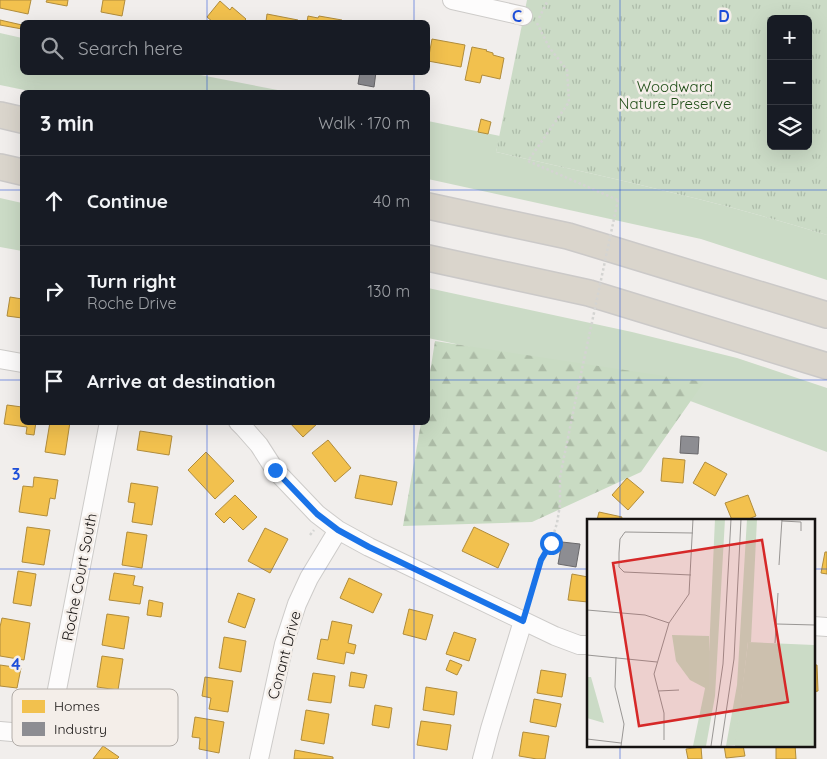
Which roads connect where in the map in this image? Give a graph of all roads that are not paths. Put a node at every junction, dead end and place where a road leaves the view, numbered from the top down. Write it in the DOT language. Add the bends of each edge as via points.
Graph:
graph roads {
  1 [pos="452,0"];
  2 [pos="523,16"];
  3 [pos="0,115"];
  4 [pos="20,120"];
  5 [pos="0,168"];
  6 [pos="20,172"];
  7 [pos="430,206"];
  8 [pos="430,258"];
  9 [pos="827,315"];
  10 [pos="0,358"];
  11 [pos="20,363"];
  12 [pos="827,366"];
  13 [pos="108,425"];
  14 [pos="241,425"];
  15 [pos="338,530"];
  16 [pos="523,621"];
  17 [pos="814,626"];
  18 [pos="827,627"];
  19 [pos="587,645"];
  20 [pos="57,689"];
  21 [pos="259,759"];
  22 [pos="482,759"];
  1 -- 2 [label="street"];
  3 -- 4 [label="highway"];
  5 -- 6 [label="highway"];
  7 -- 9 [label="highway" via="568,236"];
  8 -- 12 [label="highway" via="589,293"];
  10 -- 11 [label="street"];
  13 -- 20 [label="street, Roche Court South"];
  14 -- 15 [label="street" via="275,470 317,514"];
  15 -- 16 [label="street"];
  15 -- 21 [label="street, Conant Drive" via="297,604 284,644"];
  16 -- 19 [label="street" via="571,642"];
  16 -- 22 [label="street"];
  17 -- 18 [label="street"];
}
